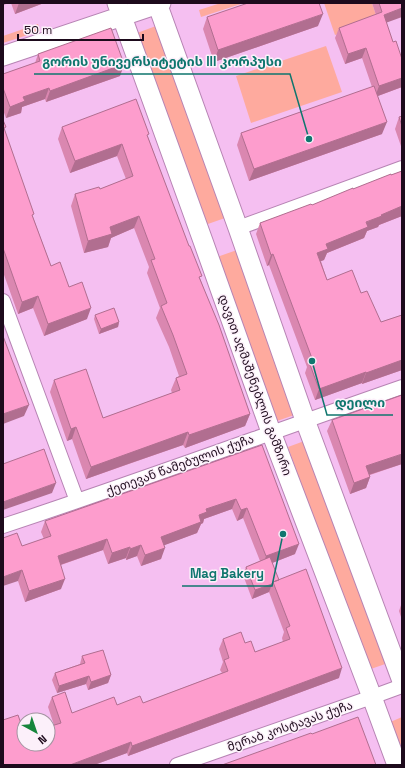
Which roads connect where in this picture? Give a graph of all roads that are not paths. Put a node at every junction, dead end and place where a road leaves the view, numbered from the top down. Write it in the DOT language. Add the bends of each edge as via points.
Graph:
graph roads {
  1 [pos="158,3"];
  2 [pos="119,10"];
  3 [pos="3,56"];
  4 [pos="402,168"];
  5 [pos="238,228"];
  6 [pos="3,301"];
  7 [pos="402,386"];
  8 [pos="305,420"];
  9 [pos="271,432"];
  10 [pos="77,502"];
  11 [pos="3,526"];
  12 [pos="402,681"];
  13 [pos="402,686"];
  14 [pos="372,697"];
  15 [pos="177,765"];
  16 [pos="397,765"];
  1 -- 2 [label="street"];
  1 -- 5 [label="street"];
  2 -- 3 [label="street"];
  2 -- 9 [label="street, დავით აღმაშენებლის გამზირი"];
  4 -- 5 [label="street"];
  5 -- 8 [label="street"];
  6 -- 10 [label="street"];
  7 -- 8 [label="street, ქეთევან წამებულის ქუჩა"];
  8 -- 9 [label="street, ქეთევან წამებულის ქუჩა"];
  8 -- 12 [label="street"];
  9 -- 10 [label="street, ქეთევან წამებულის ქუჩა"];
  9 -- 14 [label="street, დავით აღმაშენებლის გამზირი"];
  10 -- 11 [label="street, ქეთევან წამებულის ქუჩა"];
  13 -- 14 [label="street, მერაბ კოსტავას ქუჩა"];
  14 -- 15 [label="street, მერაბ კოსტავას ქუჩა"];
  14 -- 16 [label="street, დავით აღმაშენებლის გამზირი"];
}
